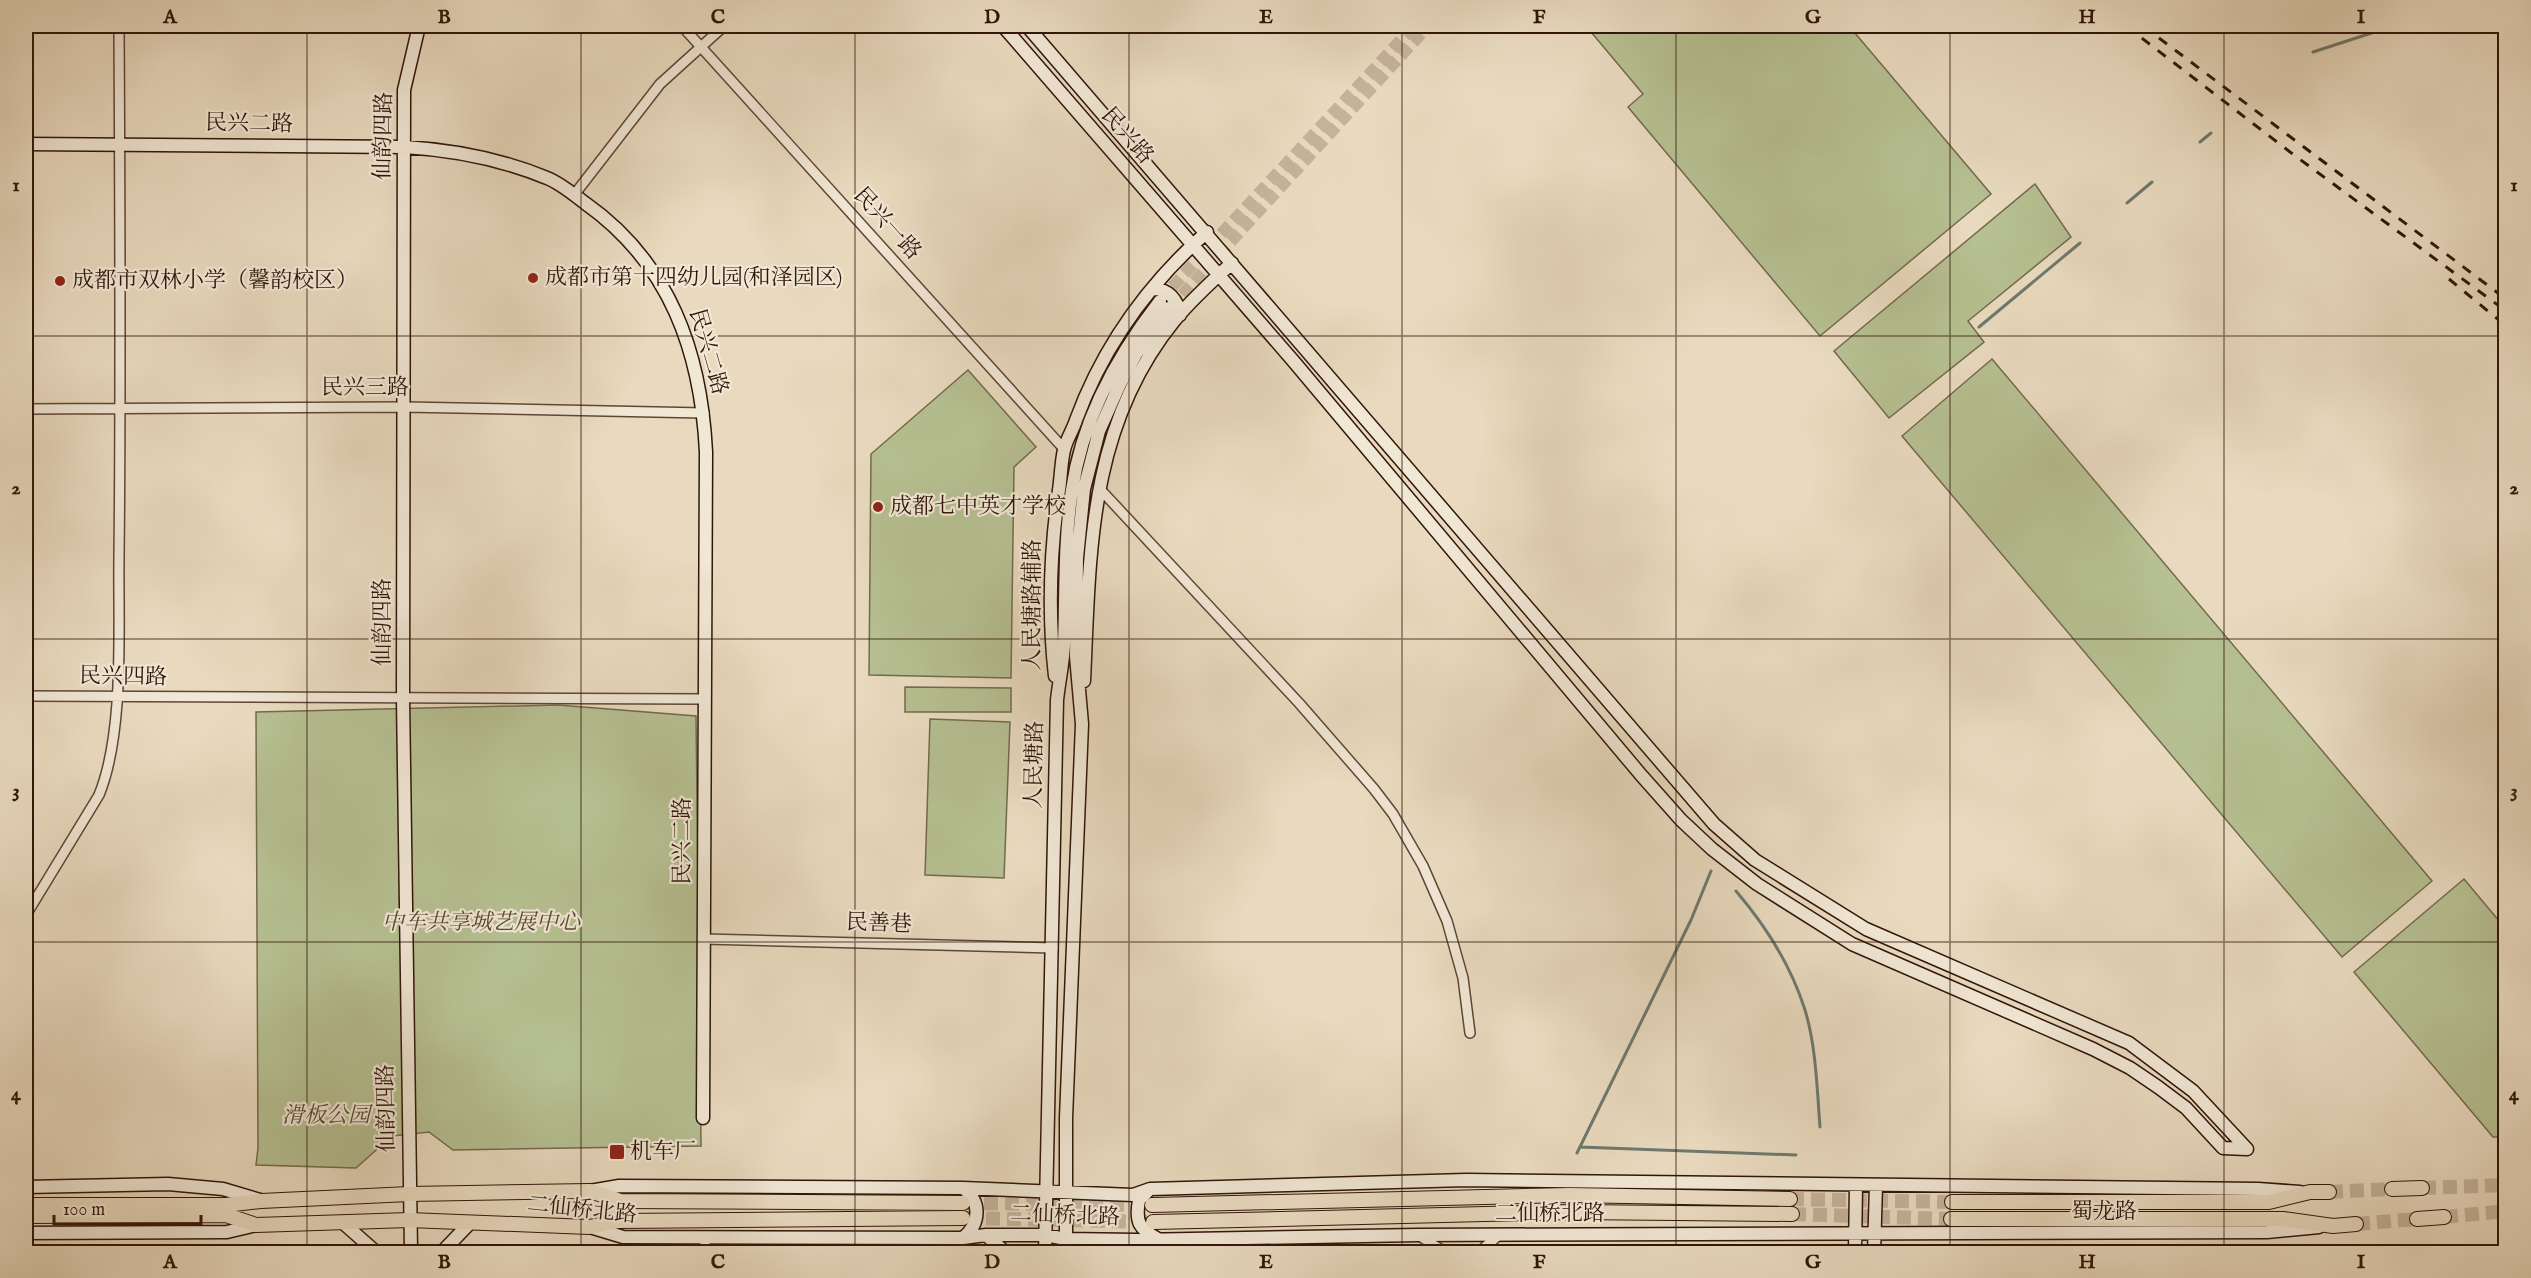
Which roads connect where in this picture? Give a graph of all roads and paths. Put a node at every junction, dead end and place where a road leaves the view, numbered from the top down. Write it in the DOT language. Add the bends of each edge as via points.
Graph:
graph roads {
  1 [pos="119,26"];
  2 [pos="419,26"];
  3 [pos="682,26"];
  4 [pos="724,26"];
  5 [pos="1003,26"];
  6 [pos="1027,26"];
  7 [pos="701,46"];
  8 [pos="26,144"];
  9 [pos="120,144"];
  10 [pos="405,147"];
  11 [pos="574,195"];
  12 [pos="1207,232"];
  13 [pos="1193,245"];
  14 [pos="1232,263"];
  15 [pos="1219,275"];
  16 [pos="1152,289"];
  17 [pos="1170,308"];
  18 [pos="405,407"];
  19 [pos="26,409"];
  20 [pos="121,409"];
  21 [pos="704,413"];
  22 [pos="1064,449"];
  23 [pos="1099,488"];
  24 [pos="26,696"];
  25 [pos="117,696"];
  26 [pos="403,698"];
  27 [pos="704,699"];
  28 [pos="1057,700"];
  29 [pos="1083,724"];
  30 [pos="26,915"];
  31 [pos="704,939"];
  32 [pos="1053,948"];
  33 [pos="1470,1033"];
  34 [pos="703,1118"];
  35 [pos="1856,1185"];
  36 [pos="1876,1185"];
  37 [pos="26,1187"];
  38 [pos="963,1188"];
  39 [pos="2422,1188"];
  40 [pos="1150,1189"];
  41 [pos="2392,1189"];
  42 [pos="1045,1190"];
  43 [pos="590,1191"];
  44 [pos="1068,1192"];
  45 [pos="2310,1192"];
  46 [pos="2329,1192"];
  47 [pos="409,1194"];
  48 [pos="1790,1199"];
  49 [pos="261,1201"];
  50 [pos="1952,1202"];
  51 [pos="963,1203"];
  52 [pos="26,1205"];
  53 [pos="1152,1205"];
  54 [pos="1792,1214"];
  55 [pos="26,1216"];
  56 [pos="2444,1216"];
  57 [pos="963,1218"];
  58 [pos="1951,1219"];
  59 [pos="2417,1219"];
  60 [pos="409,1220"];
  61 [pos="342,1222"];
  62 [pos="1153,1222"];
  63 [pos="470,1223"];
  64 [pos="2356,1224"];
  65 [pos="256,1225"];
  66 [pos="2333,1226"];
  67 [pos="589,1227"];
  68 [pos="26,1233"];
  69 [pos="986,1235"];
  70 [pos="1045,1235"];
  71 [pos="1418,1235"];
  72 [pos="1499,1235"];
  73 [pos="1855,1235"];
  74 [pos="1874,1235"];
  75 [pos="705,1238"];
  76 [pos="963,1238"];
  77 [pos="1066,1239"];
  78 [pos="1158,1239"];
  79 [pos="1136,1240"];
  80 [pos="376,1252"];
  81 [pos="411,1252"];
  82 [pos="442,1252"];
  83 [pos="705,1252"];
  84 [pos="1005,1252"];
  85 [pos="1045,1252"];
  86 [pos="1066,1252"];
  87 [pos="1115,1252"];
  88 [pos="1445,1252"];
  89 [pos="1479,1252"];
  90 [pos="1855,1252"];
  91 [pos="1874,1252"];
  1 -- 9 [label="street"];
  2 -- 10 [label="street, 仙韵四路" via="404,90"];
  3 -- 7 [label="street, 民兴一路"];
  4 -- 7 [label="street"];
  5 -- 13 [label="street, 民兴路"];
  6 -- 12 [label="street, 民兴路"];
  7 -- 11 [label="street" via="660,84"];
  7 -- 22 [label="street, 民兴一路"];
  8 -- 9 [label="street, 民兴二路"];
  9 -- 10 [label="street, 民兴二路"];
  9 -- 20 [label="street"];
  10 -- 11 [label="street, 民兴二路" via="466,153 549,179"];
  10 -- 18 [label="street, 仙韵四路"];
  11 -- 21 [label="street, 民兴二路" via="616,227 662,284 693,358"];
  12 -- 13 [label="street, 人民塘路辅路"];
  12 -- 14 [label="street, 民兴路"];
  13 -- 15 [label="street, 民兴路"];
  13 -- 16 [label="street, 人民塘路辅路"];
  14 -- 15 [label="street"];
  14 -- 15 [label="street, 民兴路" via="1714,824 1755,860 1866,929 2129,1043 2193,1090 2247,1149 2223,1148 2186,1108 2130,1068 1852,944 1757,884 1712,849 1641,775"];
  15 -- 17 [label="street"];
  16 -- 17 [label="street" via="1170,294 1179,306"];
  16 -- 22 [label="street, 人民塘路辅路" via="1114,339"];
  17 -- 23 [label="street" via="1128,396 1105,457"];
  17 -- 28 [label="street, 人民塘路" via="1143,323 1108,383 1079,456 1065,550 1064,647"];
  17 -- 29 [label="street, 人民塘路" via="1136,354 1119,386 1090,460 1077,558 1076,656"];
  18 -- 20 [label="street, 民兴三路"];
  18 -- 21 [label="street, 民兴三路"];
  18 -- 26 [label="street, 仙韵四路"];
  19 -- 20 [label="street, 民兴三路"];
  20 -- 25 [label="street"];
  21 -- 27 [label="street, 民兴二路"];
  22 -- 28 [label="street, 人民塘路辅路" via="1052,544 1052,647"];
  23 -- 29 [label="street" via="1091,541"];
  23 -- 33 [label="street" via="1299,703 1393,814 1424,866 1447,921 1463,978"];
  24 -- 25 [label="street, 民兴四路"];
  25 -- 26 [label="street, 民兴四路"];
  25 -- 30 [label="street" via="106,778 99,795"];
  26 -- 27 [label="street, 民兴四路"];
  26 -- 47 [label="street, 仙韵四路"];
  27 -- 31 [label="street, 民兴二路"];
  28 -- 32 [label="street, 人民塘路"];
  29 -- 44 [label="street, 人民塘路" via="1066,1119"];
  31 -- 32 [label="street, 民善巷"];
  31 -- 34 [label="street, 民兴二路"];
  32 -- 42 [label="street, 人民塘路"];
  35 -- 36 [label="street, 蜀龙路"];
  35 -- 40 [label="street, 蜀龙路" via="1466,1180"];
  35 -- 73 [label="street"];
  36 -- 45 [label="street, 蜀龙路"];
  36 -- 74 [label="street"];
  37 -- 49 [label="street" via="168,1184 223,1189"];
  38 -- 42 [label="street, 蜀龙路"];
  38 -- 43 [label="street, 蜀龙路" via="619,1186"];
  38 -- 76 [label="street" via="977,1208 973,1228"];
  39 -- 41 [label="main road"];
  40 -- 44 [label="street, 蜀龙路" via="1133,1195"];
  40 -- 78 [label="street" via="1139,1200 1138,1218 1144,1232"];
  42 -- 44 [label="street, 蜀龙路"];
  42 -- 70 [label="street, 人民塘路"];
  43 -- 47 [label="main road"];
  43 -- 51 [label="main road" via="620,1201"];
  44 -- 77 [label="street, 人民塘路"];
  45 -- 46 [label="main road, 蜀龙路"];
  45 -- 50 [label="main road, 蜀龙路" via="2269,1202"];
  47 -- 49 [label="main road"];
  47 -- 60 [label="street, 仙韵四路"];
  48 -- 53 [label="main road" via="1569,1195"];
  49 -- 52 [label="main road" via="226,1205"];
  54 -- 62 [label="main road" via="1560,1213"];
  55 -- 65 [label="main road, 二仙桥北路" via="226,1215"];
  56 -- 59 [label="main road"];
  57 -- 67 [label="main road" via="619,1221"];
  58 -- 66 [label="main road, 蜀龙路" via="2283,1219"];
  60 -- 61 [label="main road, 二仙桥北路"];
  60 -- 63 [label="main road, 二仙桥北路"];
  60 -- 81 [label="street, 仙韵四路"];
  61 -- 65 [label="main road, 二仙桥北路"];
  61 -- 80 [label="street"];
  63 -- 67 [label="main road, 二仙桥北路"];
  63 -- 82 [label="street"];
  64 -- 66 [label="main road, 蜀龙路"];
  65 -- 68 [label="street, 二仙桥北路" via="227,1232"];
  66 -- 74 [label="street, 蜀龙路" via="2267,1232"];
  67 -- 75 [label="street, 二仙桥北路" via="624,1237"];
  69 -- 70 [label="street, 二仙桥北路"];
  69 -- 76 [label="street, 二仙桥北路"];
  69 -- 84 [label="street"];
  70 -- 77 [label="street, 二仙桥北路"];
  70 -- 85 [label="street, 人民塘路"];
  71 -- 72 [label="street, 二仙桥北路"];
  71 -- 78 [label="street, 二仙桥北路"];
  71 -- 88 [label="street"];
  72 -- 73 [label="street, 二仙桥北路"];
  72 -- 89 [label="street"];
  73 -- 74 [label="street, 二仙桥北路"];
  73 -- 90 [label="street"];
  74 -- 91 [label="street"];
  75 -- 76 [label="street, 二仙桥北路"];
  75 -- 83 [label="street"];
  77 -- 79 [label="street, 二仙桥北路"];
  77 -- 86 [label="street, 人民塘路"];
  78 -- 79 [label="street, 二仙桥北路"];
  79 -- 87 [label="street"];
}
